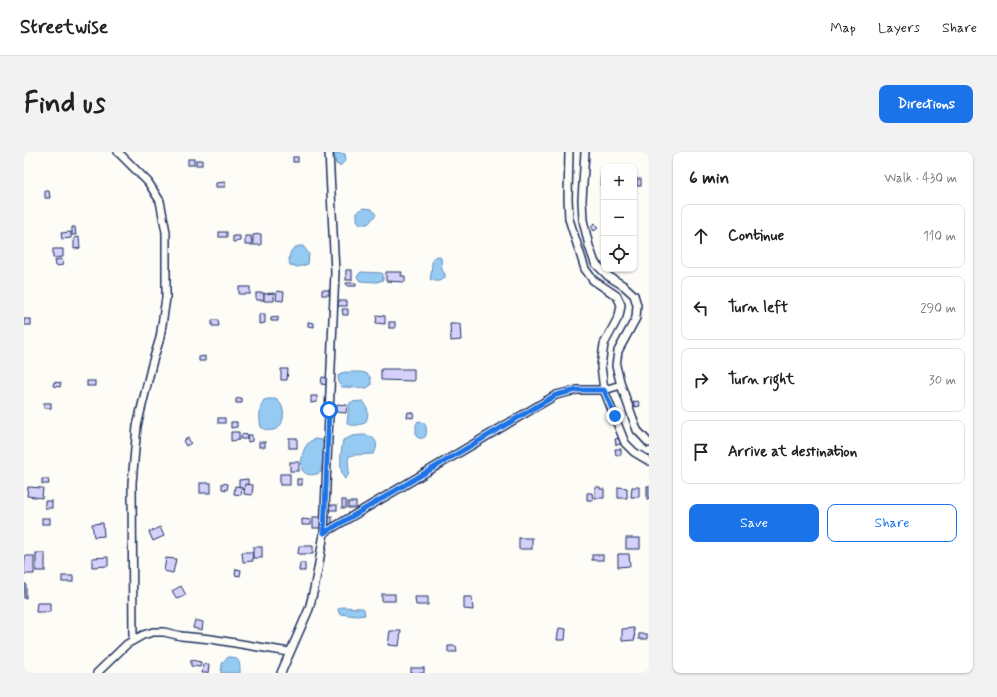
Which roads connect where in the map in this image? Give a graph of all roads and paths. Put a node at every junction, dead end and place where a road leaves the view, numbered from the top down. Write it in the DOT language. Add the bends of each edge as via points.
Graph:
graph roads {
  1 [pos="118,152"];
  2 [pos="329,152"];
  3 [pos="569,152"];
  4 [pos="585,152"];
  5 [pos="621,385"];
  6 [pos="604,390"];
  7 [pos="649,443"];
  8 [pos="649,462"];
  9 [pos="324,533"];
  10 [pos="133,640"];
  11 [pos="289,652"];
  12 [pos="97,673"];
  13 [pos="281,673"];
  1 -- 10 [label="street" via="148,182 160,201 166,232 166,298 160,338 137,426 132,483"];
  2 -- 9 [label="street" via="335,272"];
  3 -- 6 [label="street" via="569,219 585,269 592,280 617,296 621,305 619,316 604,344"];
  4 -- 5 [label="street" via="583,220 591,252 595,263 634,295 638,304 636,318 618,351 616,366"];
  5 -- 6 [label="street"];
  5 -- 7 [label="street" via="637,430"];
  6 -- 8 [label="street" via="626,443"];
  6 -- 9 [label="street" via="577,390 556,395"];
  9 -- 11 [label="street" via="308,610"];
  10 -- 11 [label="street" via="153,632 164,632"];
  10 -- 12 [label="street"];
  11 -- 13 [label="street"];
}
